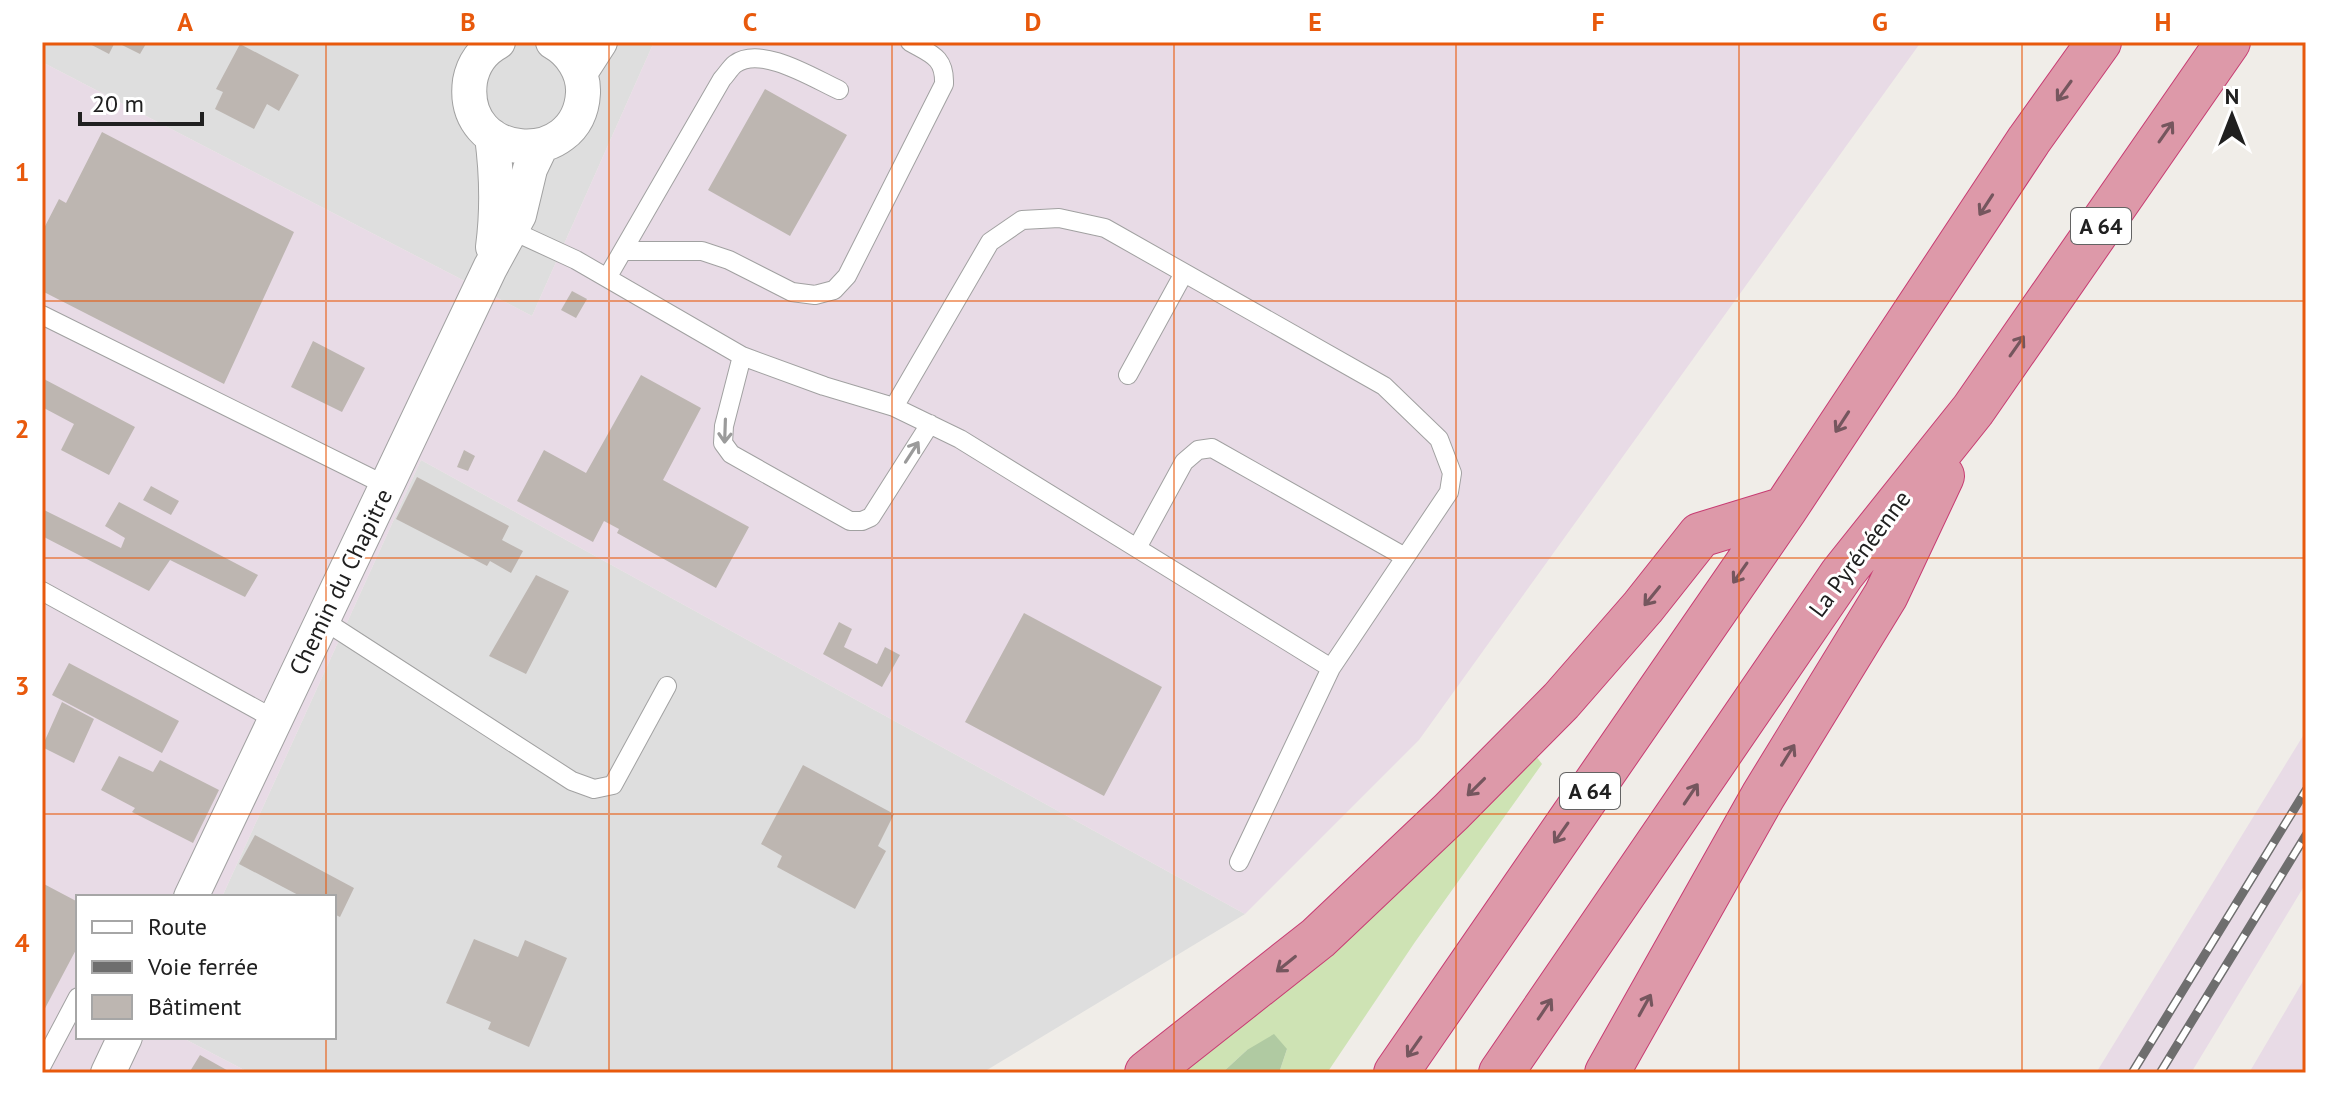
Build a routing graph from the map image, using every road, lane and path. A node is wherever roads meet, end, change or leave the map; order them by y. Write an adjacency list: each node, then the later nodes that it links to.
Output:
1 (455, 42): 9 (street)
2 (498, 42): 9 (street)
3 (553, 42): 8 (street)
4 (600, 42): 8 (street)
5 (910, 42): 14 (lane)
6 (2099, 42): 25 (highway, A 64, one-way to 25)
7 (2228, 42): 22 (highway, La Pyrénéenne / A 64, one-way to 7)
8 (580, 73): 12 (street)
9 (471, 74): 11 (street)
10 (839, 90): 14 (lane)
11 (492, 136): 12 (street); 15 (street, Chemin du Chapitre)
12 (541, 146): 13 (street, Chemin du Chapitre)
13 (511, 230): 15 (street, Chemin du Chapitre); 17 (lane)
14 (623, 251): 17 (lane)
15 (490, 268): 24 (street, Chemin du Chapitre)
16 (1184, 273): 20 (lane); 21 (lane); 27 (lane)
17 (607, 278): 19 (lane)
18 (42, 315): 24 (lane)
19 (742, 356): 21 (lane); 23 (lane, one-way to 23)
20 (1128, 375)
21 (894, 407): 23 (lane)
22 (1973, 410): 41 (highway, La Pyrénéenne / A 64, one-way to 22); 42 (highway, one-way to 22)
23 (930, 424): 26 (lane)
24 (387, 486): 29 (street, Chemin du Chapitre)
25 (1785, 509): 39 (highway, one-way to 39); 40 (highway, A 64, one-way to 40)
26 (1137, 548): 27 (lane); 30 (lane)
27 (1405, 557): 30 (lane)
28 (42, 591): 32 (lane)
29 (323, 620): 31 (lane); 32 (street, Chemin du Chapitre)
30 (1331, 668): 33 (lane)
31 (667, 686)
32 (276, 720): 34 (street, Chemin du Chapitre)
33 (1239, 862)
34 (192, 895)
35 (76, 1001): 37 (lane)
36 (124, 1039): 38 (street)
37 (42, 1065)
38 (108, 1073)
39 (1147, 1073)
40 (1396, 1073)
41 (1501, 1073)
42 (1607, 1073)

